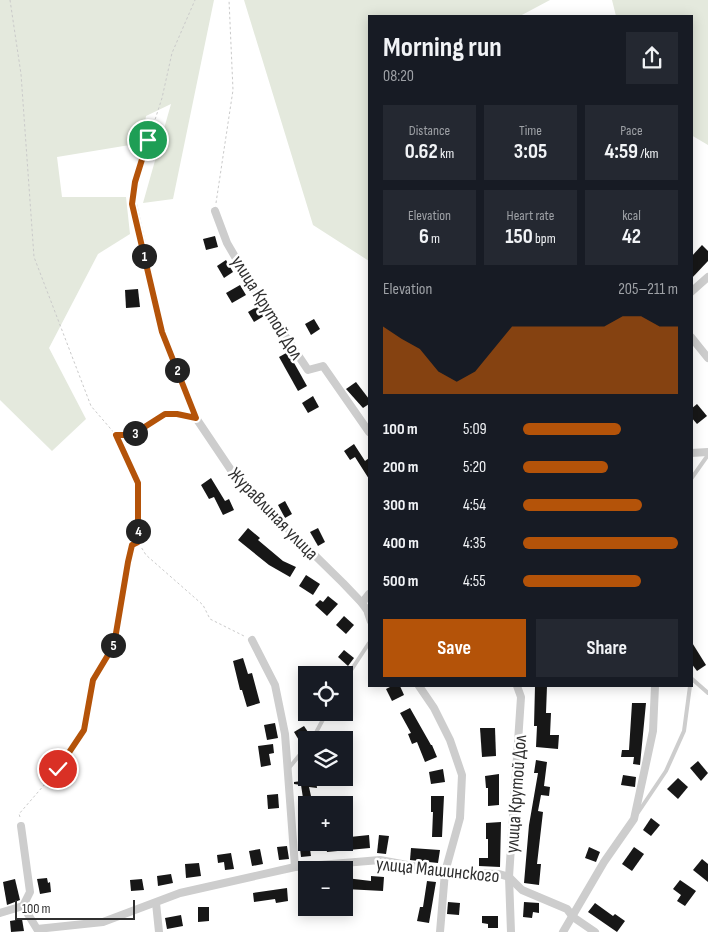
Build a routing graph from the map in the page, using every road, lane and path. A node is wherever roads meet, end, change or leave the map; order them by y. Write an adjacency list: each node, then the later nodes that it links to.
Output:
1 (10, 0): 12 (path)
2 (195, 0): 4 (path)
3 (229, 0): 5 (path)
4 (132, 204): 10 (street, Журавлиная улица)
5 (215, 211): 11 (street, улица Крутой Дол)
6 (708, 277): 7 (street)
7 (693, 290)
8 (693, 339): 9 (street)
9 (708, 358)
10 (196, 418): 12 (path); 18 (street, Журавлиная улица)
11 (368, 431)
12 (116, 435): 16 (path)
13 (693, 454): 14 (street)
14 (708, 454): 15 (lane)
15 (693, 476)
16 (138, 542): 21 (path); 33 (path)
17 (368, 595): 18 (street)
18 (362, 603): 19 (street, Журавлиная улица); 20 (lane)
19 (368, 612)
20 (368, 619)
21 (252, 640): 31 (street)
22 (368, 645): 23 (lane)
23 (353, 667)
24 (693, 680): 29 (lane)
25 (420, 687): 35 (street)
26 (517, 687): 36 (street, улица Крутой Дол)
27 (655, 687): 32 (street)
28 (690, 687): 32 (lane)
29 (708, 693)
30 (298, 757): 31 (lane)
31 (288, 769): 34 (street)
32 (634, 819): 40 (street)
33 (21, 826): 38 (street)
34 (295, 867): 35 (street, улица Машинского); 37 (street, улица Машинского)
35 (445, 872): 36 (street, улица Машинского); 43 (street)
36 (509, 877): 40 (street); 44 (street, улица Крутой Дол)
37 (156, 903): 41 (street, улица Машинского); 42 (street)
38 (23, 906): 39 (street); 41 (street, улица Машинского)
39 (0, 913)
40 (573, 917): 45 (street); 46 (street)
41 (37, 930)
42 (158, 932)
43 (440, 932)
44 (511, 932)
45 (564, 932)
46 (594, 932)

